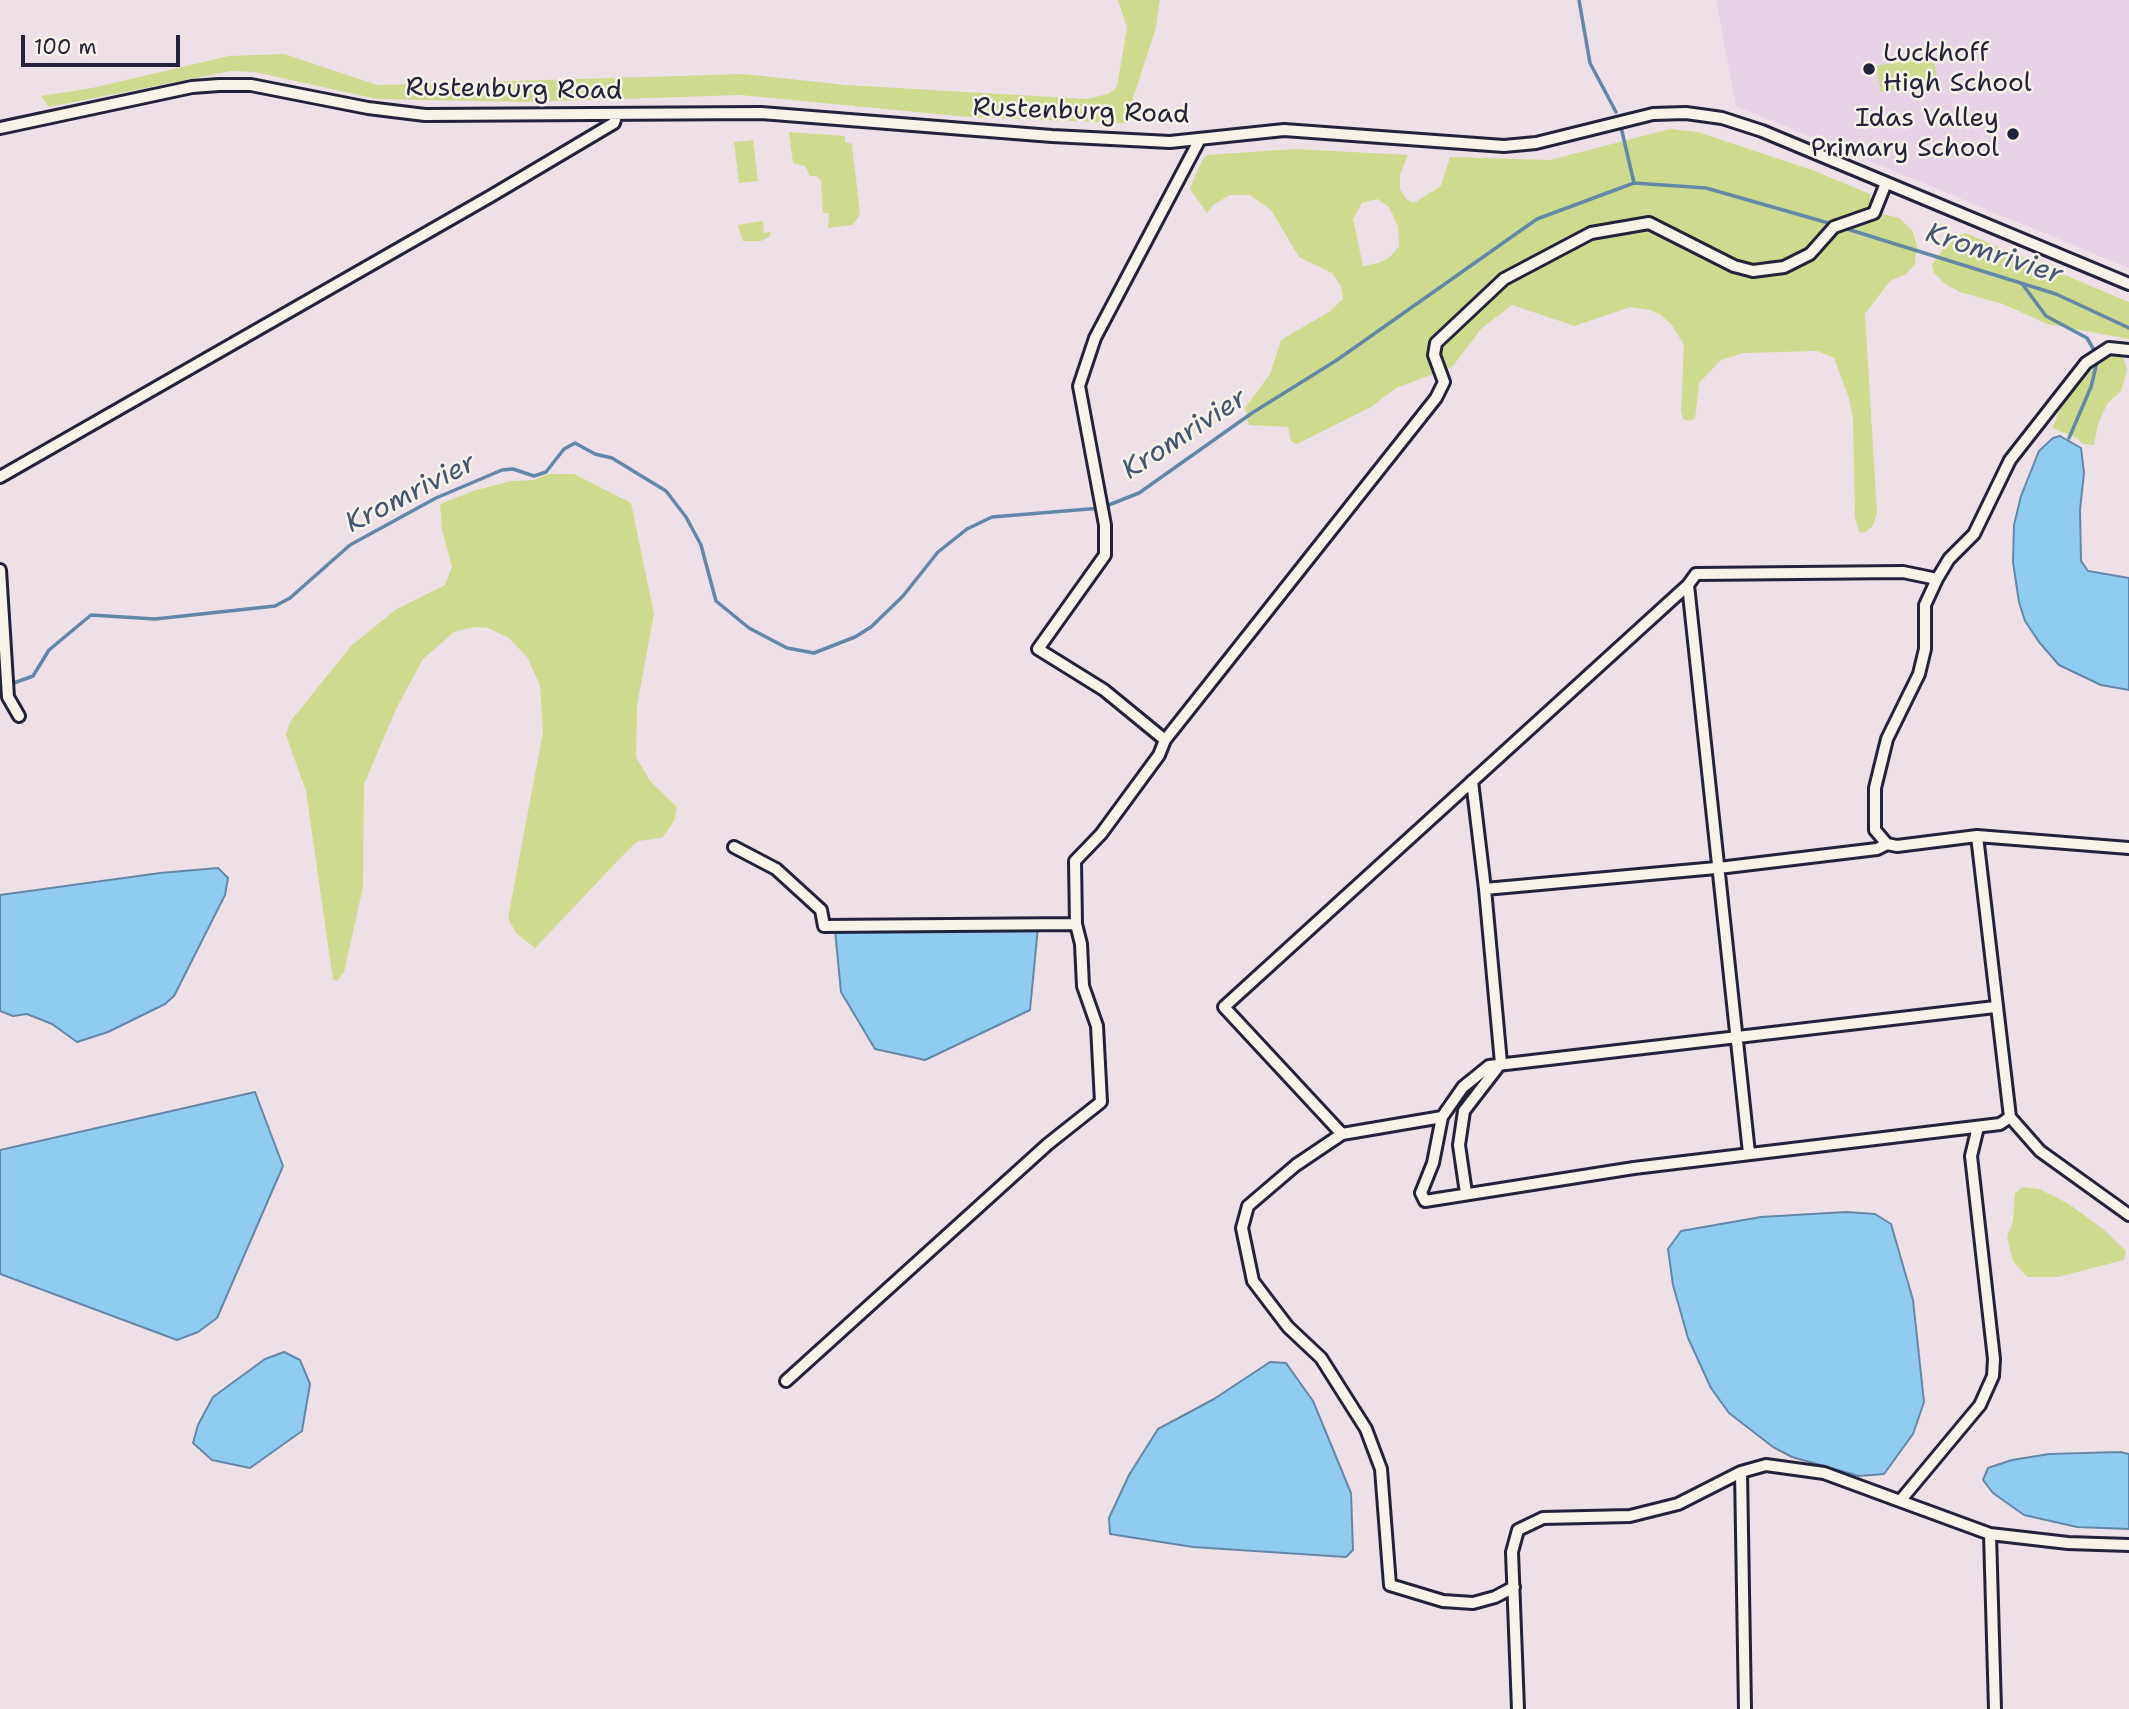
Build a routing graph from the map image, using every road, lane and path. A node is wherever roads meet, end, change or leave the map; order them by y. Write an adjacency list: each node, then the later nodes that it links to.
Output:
1 (616, 116): 2 (street, Rustenburg Road); 3 (street, Rustenburg Road); 7 (street)
2 (0, 128)
3 (1200, 139): 4 (street, Rustenburg Road); 12 (street)
4 (1886, 183): 5 (street, Rustenburg Road); 12 (street)
5 (2129, 285)
6 (2129, 350): 9 (street)
7 (0, 477)
8 (0, 570): 11 (street)
9 (1937, 579): 10 (street); 15 (street)
10 (1688, 585): 13 (street); 18 (street)
11 (19, 716)
12 (1164, 740): 20 (street)
13 (1472, 781): 19 (street); 27 (street)
14 (1977, 836): 15 (street); 17 (street); 21 (street)
15 (1887, 844): 18 (street)
16 (734, 847): 20 (street)
17 (2129, 848)
18 (1718, 867): 19 (street); 22 (street)
19 (1485, 889): 23 (street)
20 (1076, 924): 31 (street)
21 (1995, 1007): 22 (street); 25 (street)
22 (1735, 1035): 23 (street); 28 (street)
23 (1501, 1063): 24 (street); 29 (street)
24 (1442, 1117): 27 (street); 29 (street)
25 (2010, 1117): 26 (street); 30 (street)
26 (1978, 1127): 28 (street); 33 (street)
27 (1342, 1134): 36 (street)
28 (1749, 1153): 29 (street)
29 (1466, 1193)
30 (2129, 1214)
31 (786, 1381)
32 (1741, 1472): 33 (street); 36 (street); 38 (street)
33 (1900, 1502): 34 (street)
34 (1990, 1534): 35 (street); 39 (street)
35 (2129, 1545)
36 (1514, 1587): 37 (street)
37 (1518, 1709)
38 (1745, 1709)
39 (1996, 1709)

